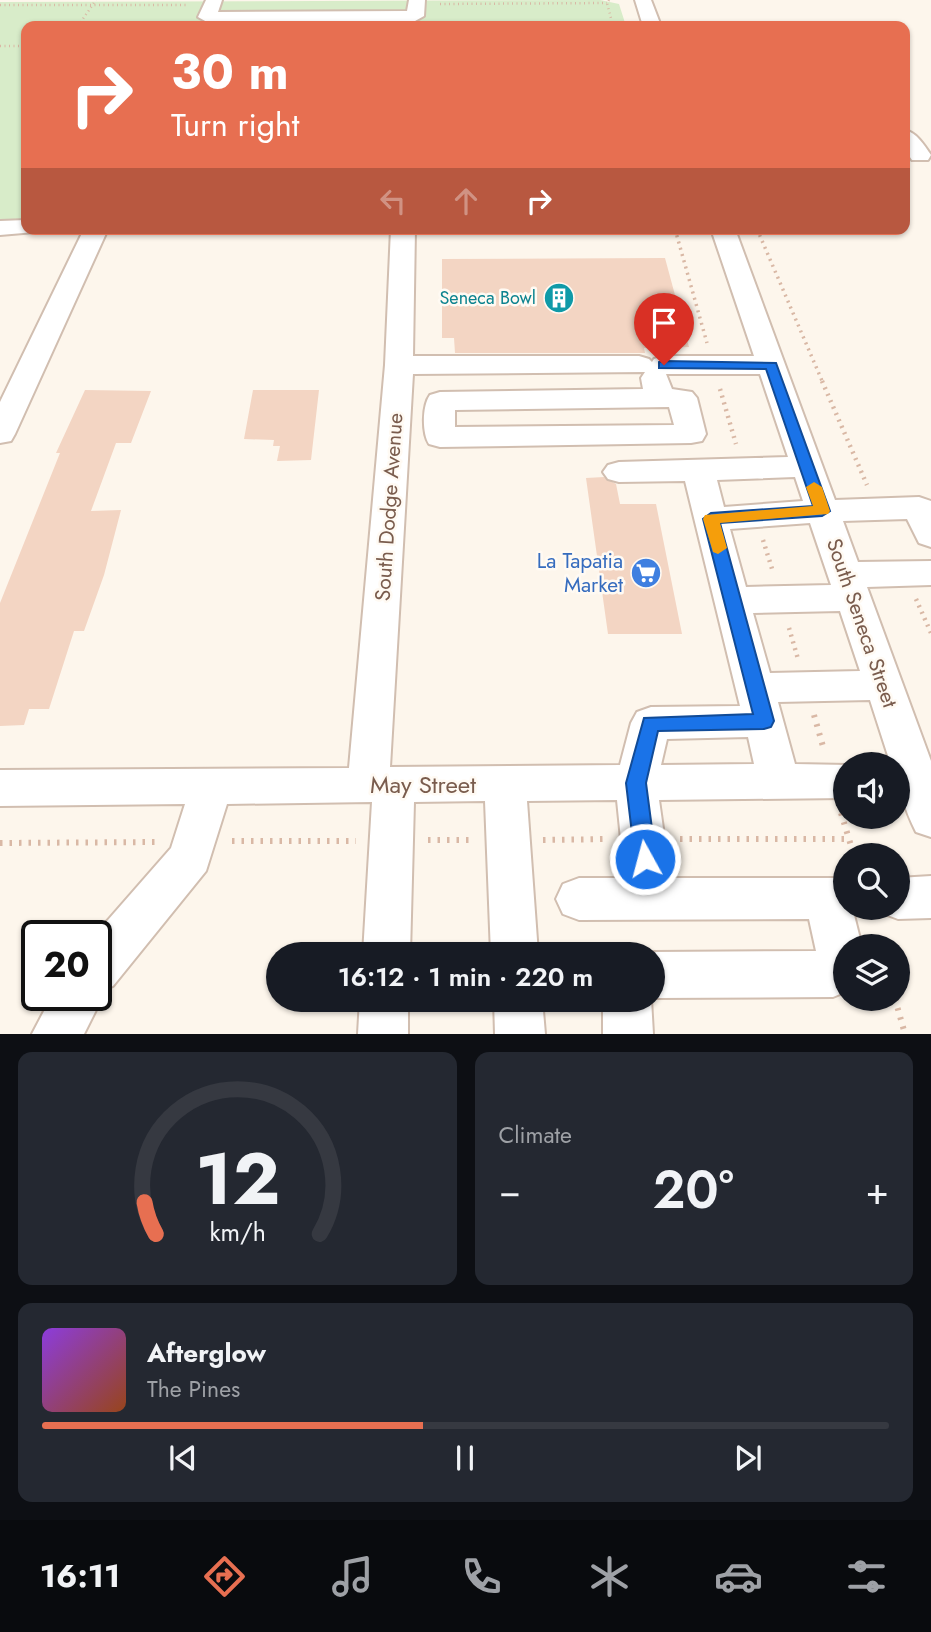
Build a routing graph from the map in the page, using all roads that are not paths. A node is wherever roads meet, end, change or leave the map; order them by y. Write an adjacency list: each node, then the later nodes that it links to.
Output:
1 (643, 0): 4 (street)
2 (213, 2): 3 (street)
3 (417, 2)
4 (650, 21)
5 (910, 142): 6 (street)
6 (910, 155)
7 (21, 227): 8 (street)
8 (0, 228)
9 (93, 235): 17 (street)
10 (403, 235): 12 (street, South Dodge Avenue)
11 (725, 235): 13 (street, South Seneca Street)
12 (399, 365): 14 (street); 16 (street, South Dodge Avenue)
13 (771, 365): 14 (street); 18 (street, South Seneca Street)
14 (654, 377): 15 (lane); 15 (lane)
15 (440, 401): 16 (street)
16 (397, 402): 35 (street, South Dodge Avenue)
17 (0, 434)
18 (807, 467): 19 (street); 21 (street, South Seneca Street)
19 (698, 470): 20 (street); 22 (street)
20 (619, 472)
21 (822, 511): 22 (street); 23 (street); 25 (street, South Seneca Street)
22 (711, 519): 26 (street)
23 (931, 535)
24 (918, 573): 25 (street)
25 (849, 587): 26 (street); 27 (street, South Seneca Street)
26 (731, 600): 28 (street)
27 (884, 685): 28 (street); 29 (street, South Seneca Street)
28 (760, 705): 30 (street); 32 (street)
29 (901, 752)
30 (779, 780): 31 (street, May Street); 32 (street, May Street)
31 (833, 781)
32 (636, 783): 33 (street, May Street); 40 (street)
33 (505, 784): 35 (street, May Street); 46 (street)
34 (910, 784): 38 (street, South Seneca Street)
35 (381, 785): 36 (street, May Street); 45 (street, South Dodge Avenue)
36 (211, 786): 37 (street, May Street); 47 (street)
37 (0, 788)
38 (931, 819)
39 (931, 897): 41 (street)
40 (650, 898): 42 (street); 43 (street)
41 (910, 898)
42 (579, 899)
43 (833, 899)
44 (838, 920): 48 (street)
45 (387, 942)
46 (514, 942)
47 (112, 950)
48 (665, 975)
49 (70, 1011): 53 (street)
50 (384, 1012): 54 (street)
51 (519, 1012): 55 (street)
52 (627, 1012): 56 (street)
53 (57, 1034)
54 (383, 1034)
55 (520, 1034)
56 (628, 1034)

